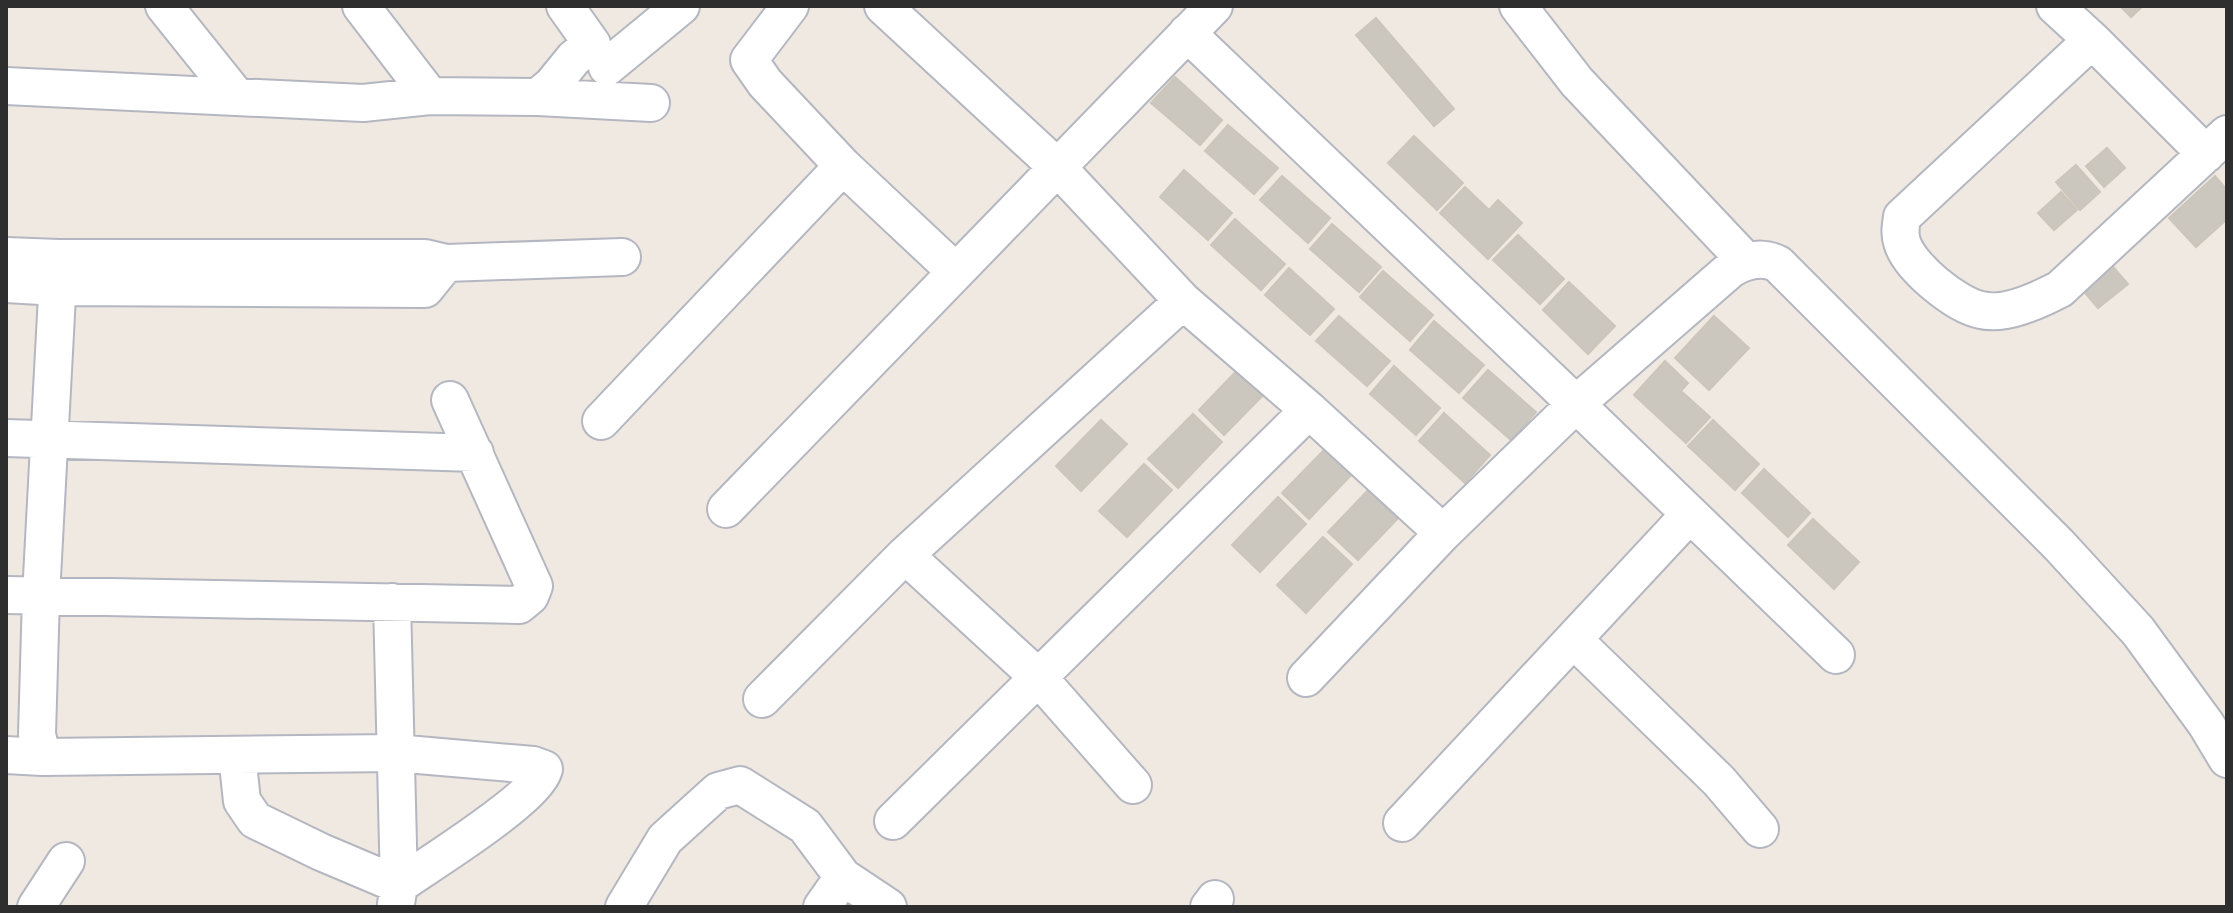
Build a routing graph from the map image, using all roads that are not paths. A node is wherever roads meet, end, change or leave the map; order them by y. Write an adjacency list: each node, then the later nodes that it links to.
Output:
1 (164, 6): 15 (street)
2 (361, 6): 14 (street)
3 (565, 6): 12 (street)
4 (681, 6): 12 (street)
5 (790, 6): 18 (street)
6 (883, 6): 19 (street)
7 (1214, 6): 10 (street)
8 (1518, 6): 22 (street)
9 (2055, 6): 11 (street)
10 (1187, 33): 19 (street); 28 (street)
11 (2092, 40): 17 (street); 17 (street)
12 (600, 56): 16 (street); 16 (street)
13 (6, 86): 15 (street)
14 (430, 96): 15 (street); 16 (street)
15 (237, 97)
16 (538, 97)
17 (2216, 144)
18 (843, 166): 23 (street); 30 (street)
19 (1057, 167): 23 (street); 26 (street)
20 (6, 256): 24 (street)
21 (622, 257): 24 (street)
22 (1745, 260): 28 (street); 49 (street)
23 (956, 272): 34 (street)
24 (58, 273): 25 (street); 32 (street)
25 (6, 284)
26 (1183, 301): 29 (street); 37 (street)
27 (450, 400): 33 (street)
28 (1576, 404): 35 (street); 36 (street)
29 (1309, 410): 36 (street); 42 (street)
30 (601, 421)
31 (6, 438): 32 (street)
32 (49, 439): 33 (street); 38 (street)
33 (475, 453): 39 (street)
34 (726, 509)
35 (1690, 514): 40 (street); 41 (street)
36 (1443, 533): 43 (street)
37 (905, 555): 42 (street); 44 (street)
38 (23, 595): 39 (street); 48 (street)
39 (392, 602): 45 (street)
40 (1574, 640): 52 (street); 53 (street)
41 (1836, 655)
42 (1038, 677): 50 (street); 51 (street)
43 (1306, 678)
44 (762, 699)
45 (395, 753): 47 (street); 56 (street); 56 (street)
46 (6, 755): 48 (street)
47 (237, 755): 48 (street); 56 (street)
48 (42, 757)
49 (2227, 759)
50 (1133, 785)
51 (893, 821)
52 (1402, 823)
53 (1760, 829)
54 (66, 861): 57 (street)
55 (843, 877): 58 (street); 59 (street); 60 (street)
56 (398, 896)
57 (36, 907)
58 (624, 907)
59 (822, 907)
60 (888, 907)

